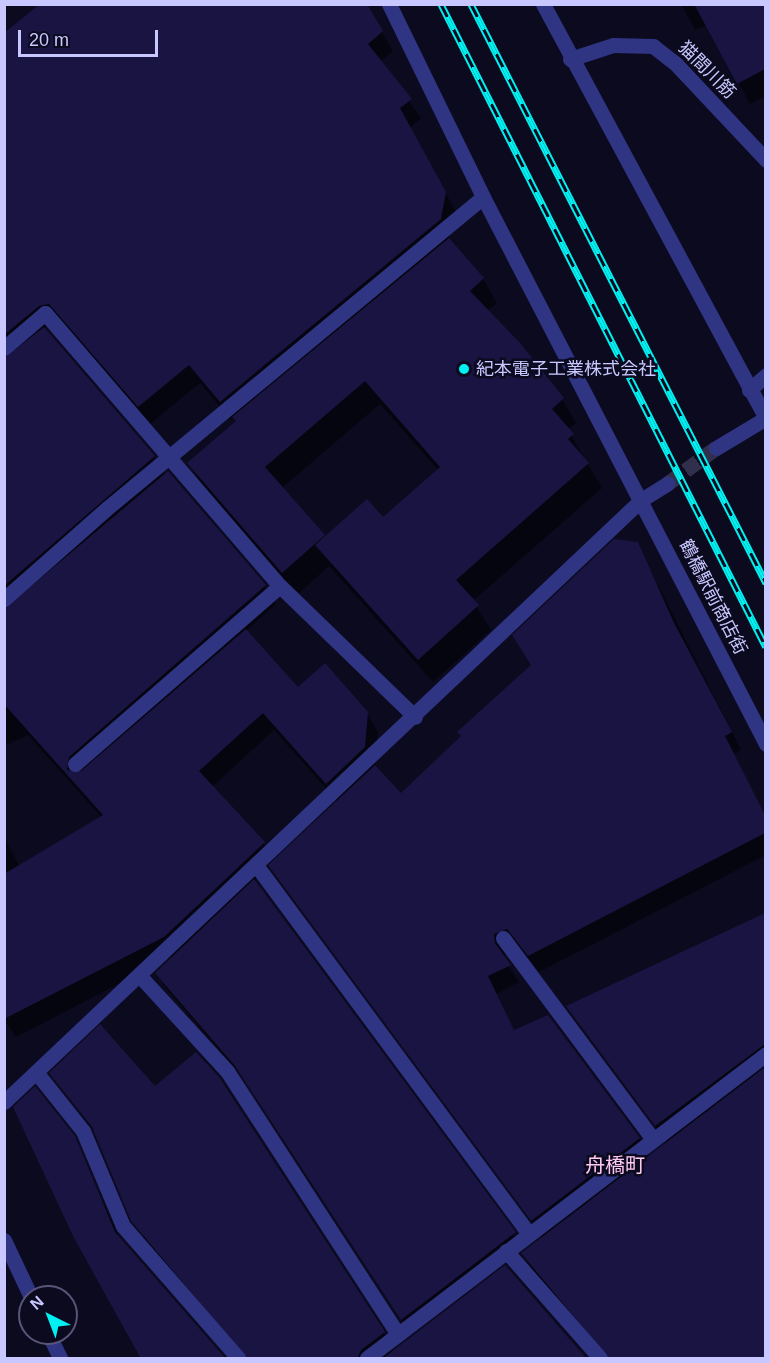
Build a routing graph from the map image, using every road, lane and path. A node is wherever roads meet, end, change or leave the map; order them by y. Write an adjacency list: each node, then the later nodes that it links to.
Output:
1 (389, 4): 5 (street, 鶴橋駅前商店街)
2 (543, 4): 3 (street)
3 (570, 59): 4 (street, 猫間川筋); 8 (street)
4 (765, 160)
5 (483, 197): 11 (street); 13 (street, 鶴橋駅前商店街)
6 (4, 348): 11 (street)
7 (765, 375): 8 (street)
8 (749, 390): 9 (street)
9 (765, 418): 10 (street)
10 (716, 448)
11 (169, 456): 14 (street); 15 (street)
12 (668, 484): 13 (street)
13 (641, 500): 16 (street); 17 (street, 鶴橋駅前商店街)
14 (280, 586): 16 (street); 18 (street)
15 (4, 599)
16 (415, 717): 19 (street)
17 (765, 744)
18 (75, 764)
19 (256, 865): 21 (street); 26 (street)
20 (503, 938): 25 (street)
21 (139, 975): 23 (street); 30 (street)
22 (765, 1054): 25 (street)
23 (36, 1072): 24 (street); 33 (street)
24 (4, 1102)
25 (653, 1139): 26 (street)
26 (529, 1234): 28 (street)
27 (4, 1240): 29 (street)
28 (506, 1251): 30 (street); 35 (street)
29 (26, 1285)
30 (398, 1334): 34 (street)
31 (54, 1345): 32 (street)
32 (60, 1359)
33 (238, 1359)
34 (367, 1359)
35 (600, 1359)

